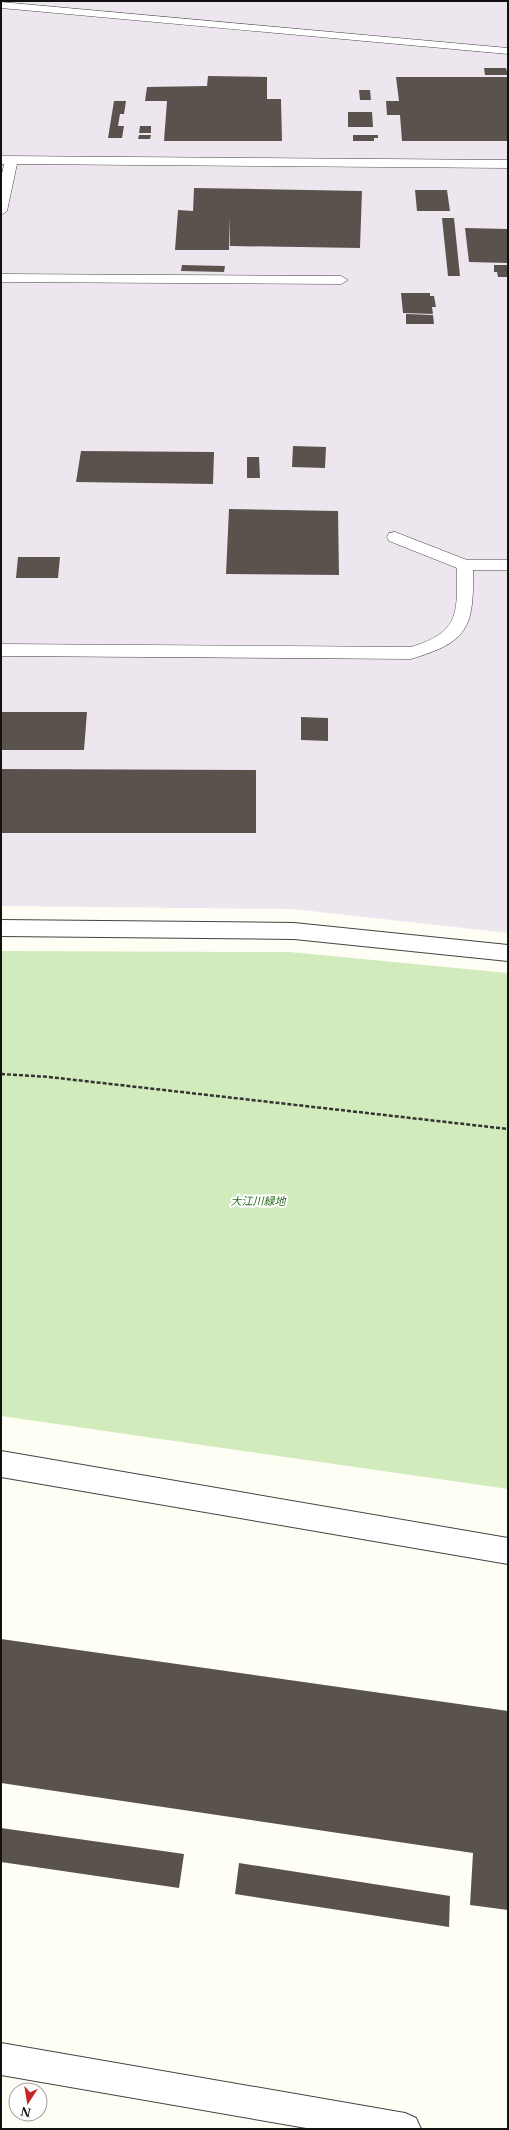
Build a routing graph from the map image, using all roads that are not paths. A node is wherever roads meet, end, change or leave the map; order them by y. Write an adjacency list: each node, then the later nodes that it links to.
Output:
1 (1, 5): 2 (lane)
2 (508, 51)
3 (6, 160): 4 (lane); 5 (lane)
4 (508, 164)
5 (1, 211)
6 (1, 278): 7 (lane)
7 (341, 280)
8 (395, 537): 9 (lane)
9 (465, 565): 10 (lane); 11 (lane)
10 (508, 565)
11 (1, 650)
12 (1, 928): 13 (street)
13 (508, 953)
14 (1, 1464): 15 (street)
15 (508, 1551)
16 (1, 2059): 17 (street)
17 (405, 2129)

